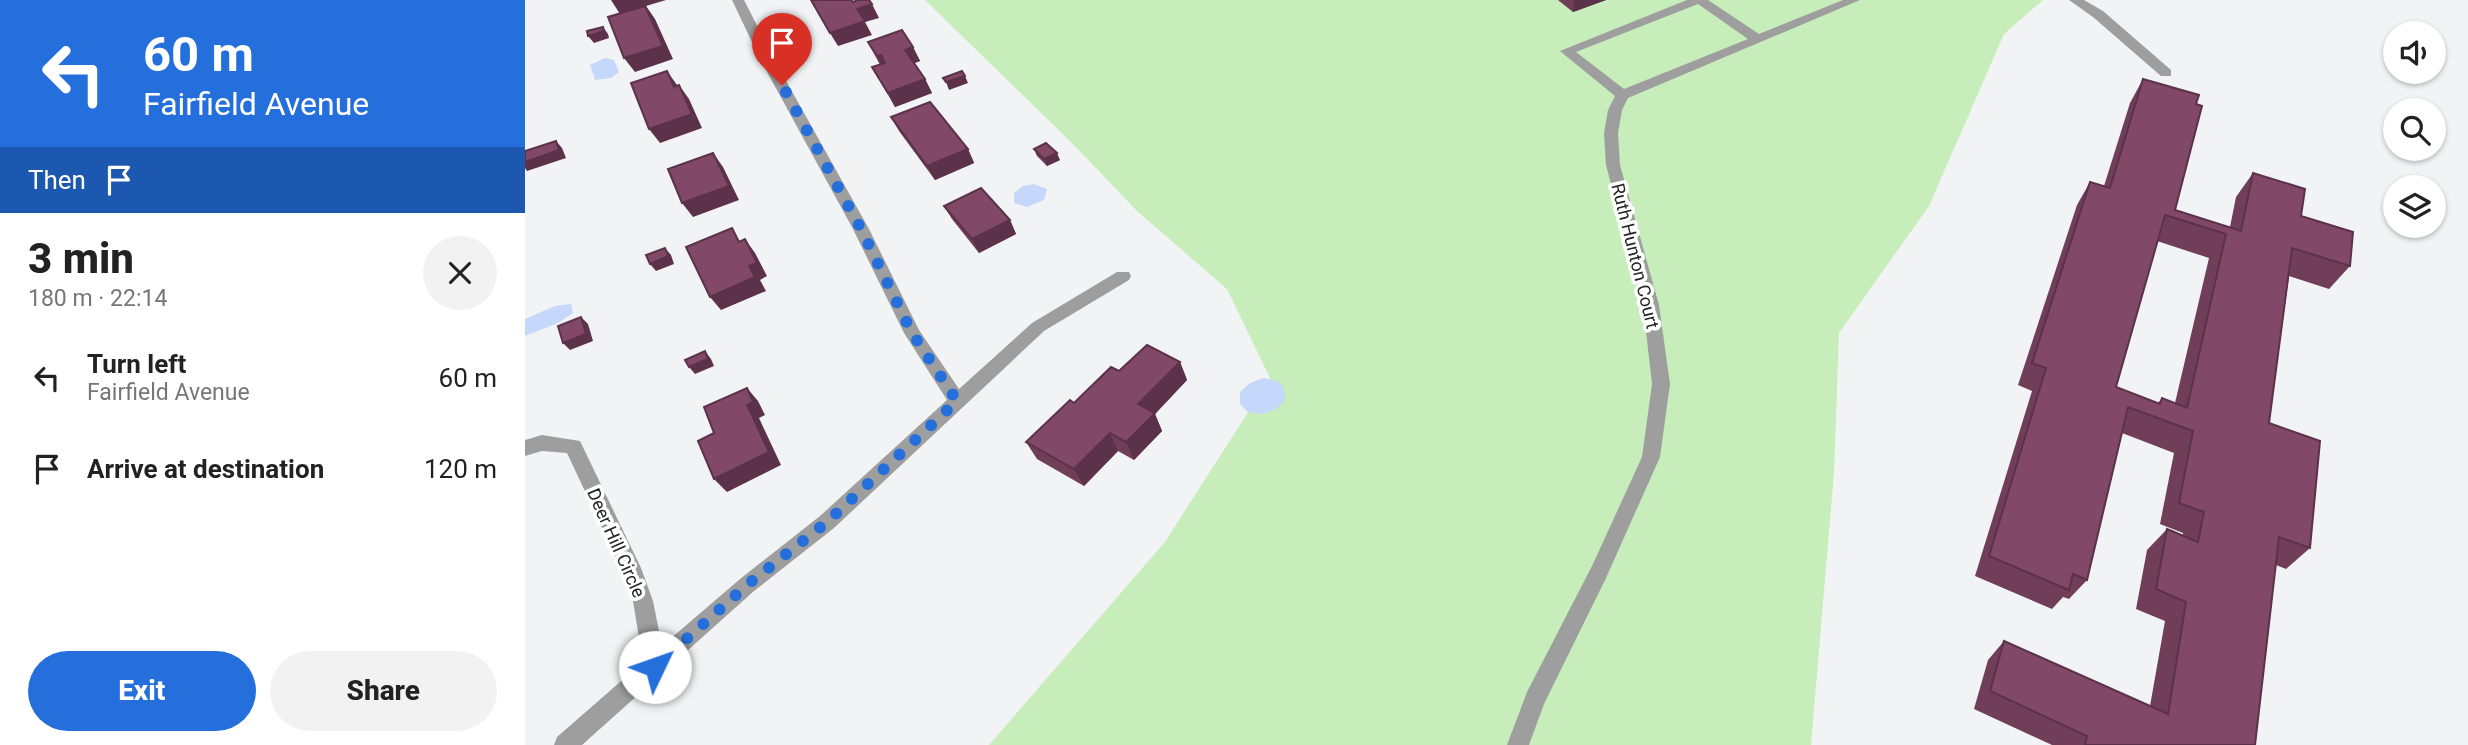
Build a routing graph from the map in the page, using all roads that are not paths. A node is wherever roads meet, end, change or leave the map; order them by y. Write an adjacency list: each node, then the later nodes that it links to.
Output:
1 (738, 0): 9 (street)
2 (1699, 0): 5 (street); 7 (street)
3 (1854, 0): 5 (street)
4 (2075, 0): 6 (street)
5 (1757, 39): 7 (street)
6 (2166, 73)
7 (1622, 95): 13 (street, Ruth Hunton Court)
8 (1123, 276): 9 (street)
9 (957, 401): 11 (street)
10 (525, 448): 11 (street, Deer Hill Circle)
11 (655, 667): 12 (street)
12 (565, 745)
13 (1518, 745)

